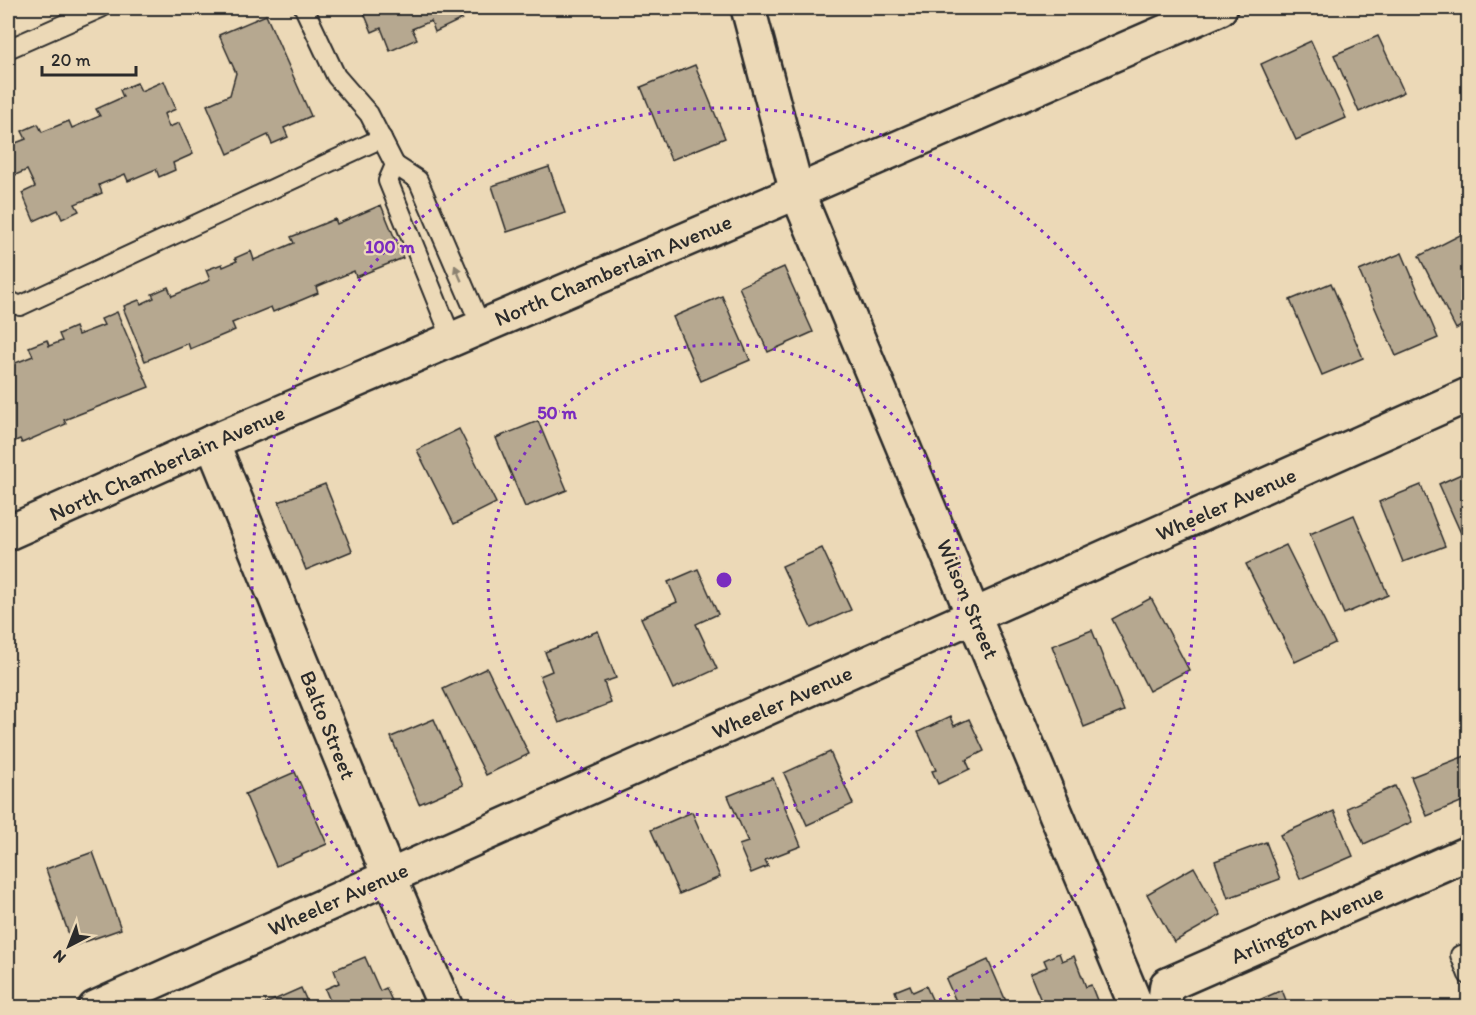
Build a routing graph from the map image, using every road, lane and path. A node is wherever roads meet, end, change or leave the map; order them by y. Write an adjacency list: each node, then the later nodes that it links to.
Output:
1 (101, 8): 5 (lane)
2 (304, 8): 6 (lane)
3 (748, 8): 8 (street, Wilson Street)
4 (1220, 8): 8 (street, North Chamberlain Avenue)
5 (8, 49)
6 (382, 138): 7 (lane); 9 (lane)
7 (395, 165): 10 (lane, one-way to 7); 10 (lane)
8 (797, 192): 10 (street, North Chamberlain Avenue); 14 (street, Wilson Street)
9 (8, 300)
10 (467, 333): 12 (street, North Chamberlain Avenue)
11 (1468, 395): 14 (street, Wheeler Avenue)
12 (212, 442): 13 (street, North Chamberlain Avenue); 16 (street, Balto Street)
13 (8, 533)
14 (975, 616): 16 (street, Wheeler Avenue); 21 (street, Wilson Street)
15 (1468, 853): 22 (street, Arlington Avenue)
16 (389, 876): 19 (street, Wheeler Avenue); 20 (street, Balto Street)
17 (1460, 956): 18 (lane)
18 (1468, 975)
19 (95, 1008)
20 (446, 1008)
21 (1137, 1008)
22 (1164, 1008)

